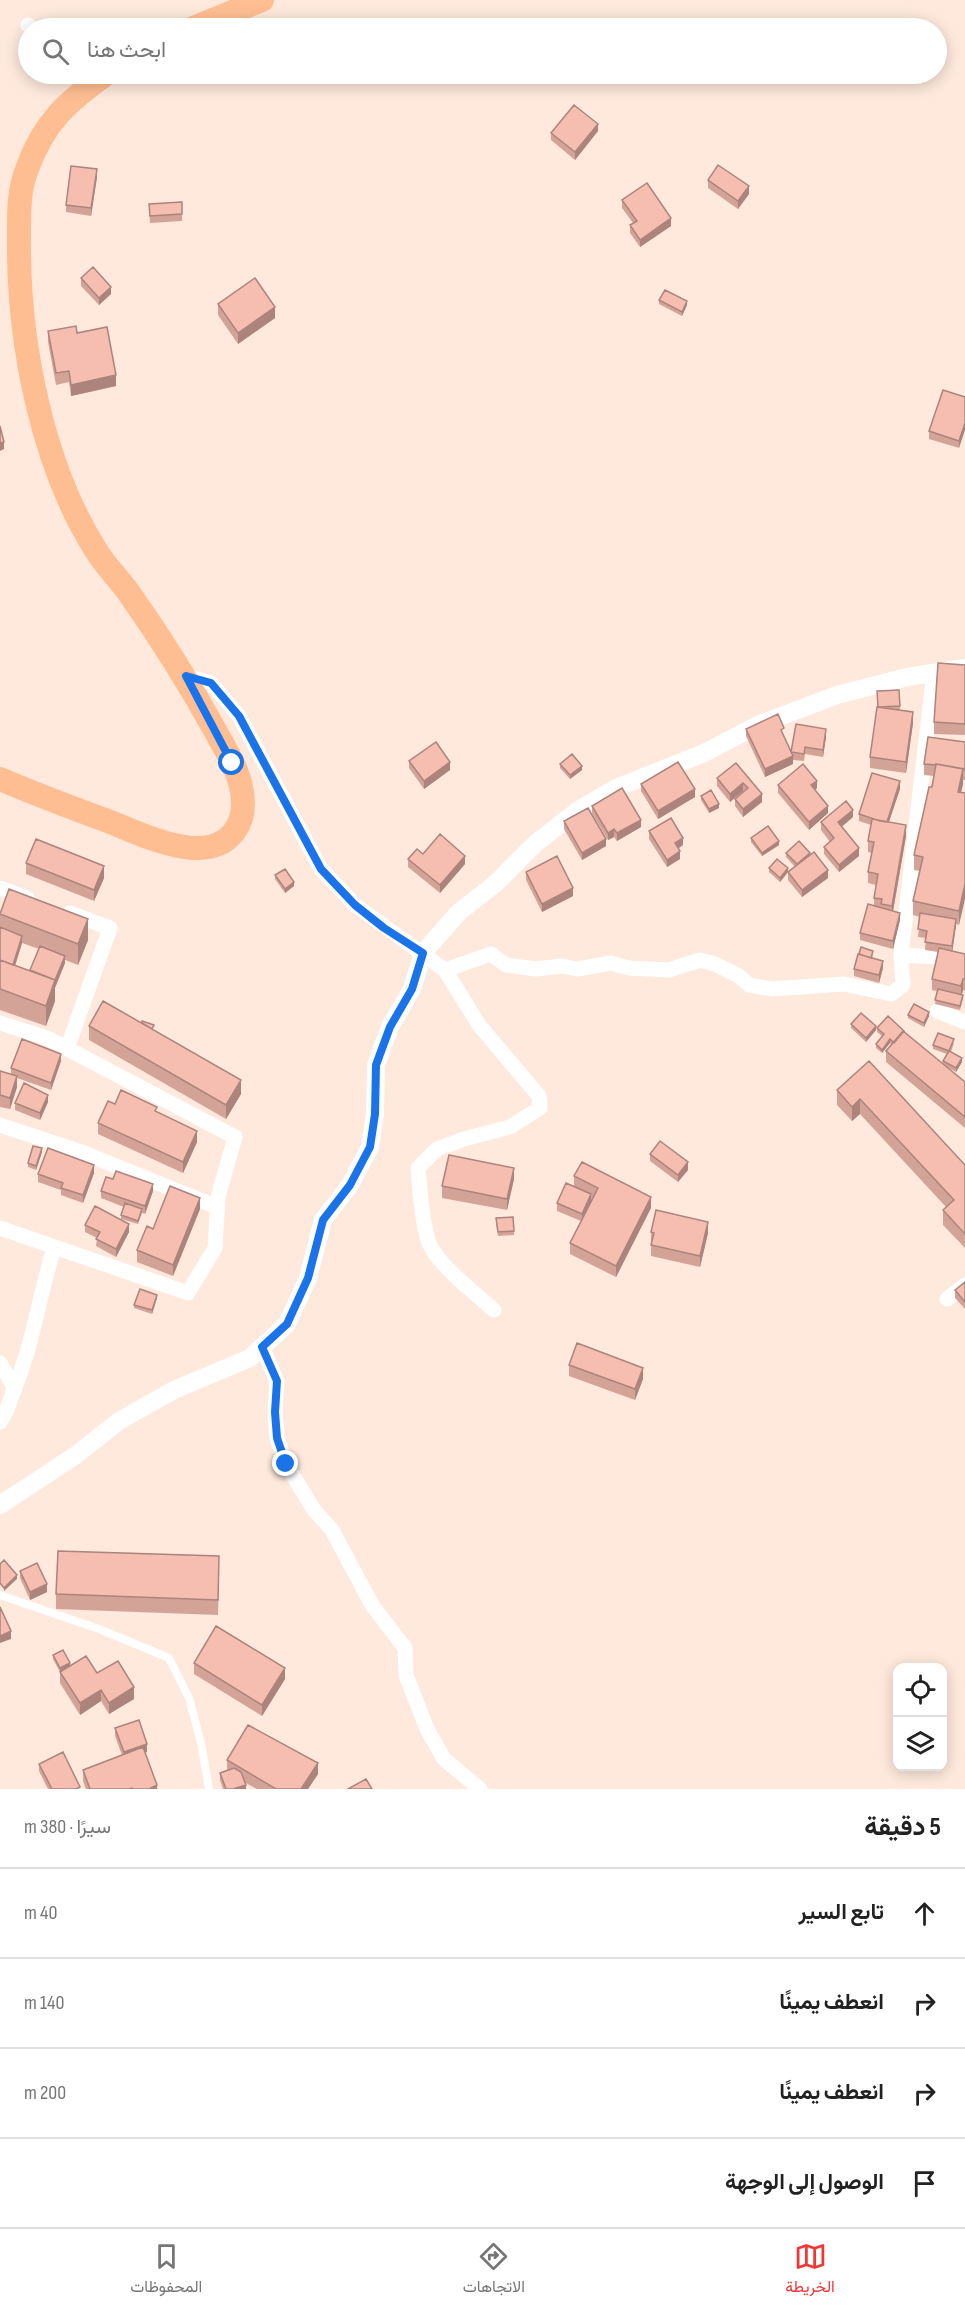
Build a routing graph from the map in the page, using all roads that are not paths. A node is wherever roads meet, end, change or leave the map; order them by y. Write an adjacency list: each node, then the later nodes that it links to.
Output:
1 (262, 0): 2 (main road)
2 (218, 18)
3 (92, 84): 6 (main road)
4 (965, 668): 5 (street)
5 (934, 672): 9 (street); 10 (street)
6 (186, 676): 7 (main road); 9 (street)
7 (0, 778)
8 (0, 889): 16 (street)
9 (423, 953): 12 (street); 24 (street)
10 (902, 955): 11 (street); 12 (street)
11 (965, 962)
12 (445, 970): 23 (street)
13 (937, 1011): 14 (street)
14 (965, 1022)
15 (0, 1023): 16 (street)
16 (67, 1049): 18 (street)
17 (0, 1125): 18 (street)
18 (218, 1207): 20 (street)
19 (0, 1228): 20 (street)
20 (54, 1248): 26 (street)
21 (965, 1286): 22 (street)
22 (947, 1299)
23 (494, 1310)
24 (262, 1347): 28 (street); 31 (street)
25 (0, 1363): 26 (street)
26 (15, 1389): 27 (street)
27 (0, 1422)
28 (0, 1505)
29 (0, 1595): 30 (lane)
30 (208, 1789)
31 (480, 1789)

